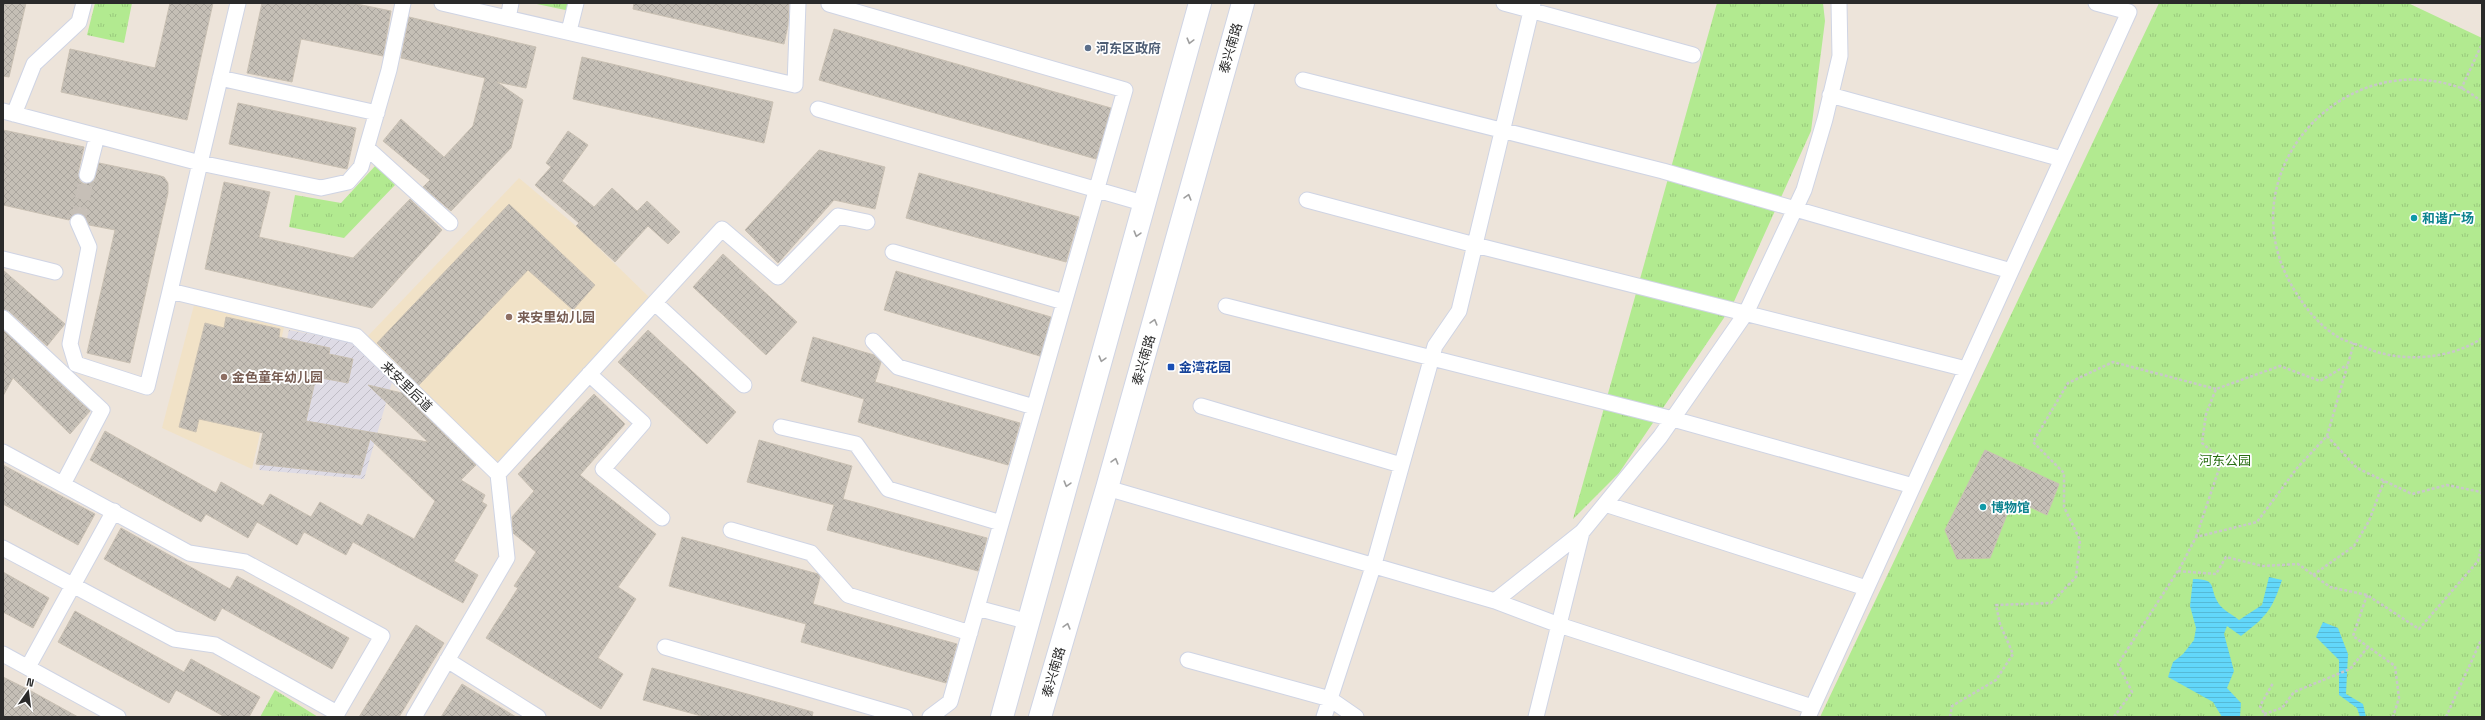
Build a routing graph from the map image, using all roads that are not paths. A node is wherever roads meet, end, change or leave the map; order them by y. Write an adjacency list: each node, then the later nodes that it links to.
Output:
1 (84, 3): 23 (street)
2 (238, 3): 19 (street)
3 (403, 3): 24 (street)
4 (442, 3): 16 (street)
5 (511, 3): 16 (street)
6 (576, 3): 17 (street)
7 (798, 3): 17 (street)
8 (1200, 3): 33 (main road, one-way to 33)
9 (1242, 3): 63 (main road, 泰兴南路, one-way to 9)
10 (1504, 3): 14 (street)
11 (1838, 3): 21 (street)
12 (2096, 3): 15 (street)
13 (829, 4): 31 (street)
14 (1532, 7): 18 (street); 25 (street)
15 (2131, 7): 28 (street)
16 (508, 18): 17 (street)
17 (569, 31)
18 (1693, 55)
19 (220, 78): 24 (street); 29 (street)
20 (1303, 80): 25 (street)
21 (1830, 95): 28 (street); 34 (street)
22 (818, 109): 31 (street)
23 (9, 113): 26 (street)
24 (377, 113): 27 (street)
25 (1502, 130): 34 (street); 38 (street)
26 (97, 136): 29 (street); 30 (street)
27 (366, 148): 29 (street); 37 (street)
28 (2062, 159): 42 (street)
29 (200, 163): 43 (street)
30 (87, 175)
31 (1096, 190): 33 (street); 44 (street)
32 (1307, 200): 38 (street)
33 (1146, 204): 76 (main road, one-way to 76)
34 (1794, 211): 42 (street); 47 (street)
35 (78, 222): 43 (street)
36 (867, 222): 45 (street)
37 (450, 223)
38 (1475, 245): 47 (street); 50 (street)
39 (893, 252): 44 (street)
40 (3, 259): 41 (street)
41 (55, 272)
42 (2011, 272): 51 (street)
43 (170, 291): 60 (street, 来安里后道)
44 (1064, 302): 55 (street)
45 (654, 303): 52 (street); 53 (street)
46 (1226, 306): 50 (street)
47 (1746, 313): 51 (street); 56 (street)
48 (3, 318): 61 (street)
49 (873, 341): 55 (street)
50 (1431, 359): 56 (street); 59 (street)
51 (1966, 369): 62 (street)
52 (589, 374): 60 (street); 66 (street)
53 (744, 386)
54 (1201, 406): 59 (street)
55 (1034, 407): 67 (street)
56 (1673, 419): 62 (street); 64 (street)
57 (781, 426): 67 (street)
58 (3, 452): 61 (street)
59 (1401, 465): 71 (street)
60 (498, 474): 81 (street)
61 (63, 484): 65 (street)
62 (1913, 486): 73 (street)
63 (1107, 488): 71 (street); 93 (main road, 泰兴南路, one-way to 63)
64 (1605, 504): 69 (street); 73 (street)
65 (114, 511): 72 (street); 86 (street)
66 (662, 518)
67 (1001, 523): 75 (street)
68 (731, 530): 78 (street)
69 (1582, 532): 74 (street); 77 (street)
70 (3, 548): 72 (street)
71 (1374, 564): 74 (street); 84 (street)
72 (73, 585): 83 (street); 86 (street)
73 (1866, 588): 85 (street)
74 (1495, 601): 77 (street)
75 (977, 608): 76 (street); 78 (street)
76 (1028, 622): 92 (main road)
77 (1559, 625): 85 (street); 96 (street)
78 (970, 633): 91 (street)
79 (666, 647): 90 (street)
80 (3, 654): 83 (street)
81 (447, 660): 88 (street); 89 (street)
82 (1188, 660): 84 (street)
83 (28, 668): 87 (street)
84 (1330, 699): 94 (street); 95 (street)
85 (1810, 712)
86 (336, 715)
87 (118, 717)
88 (414, 717)
89 (538, 717)
90 (905, 717)
91 (930, 717)
92 (1002, 717)
93 (1040, 717)
94 (1324, 717)
95 (1356, 717)
96 (1536, 717)

